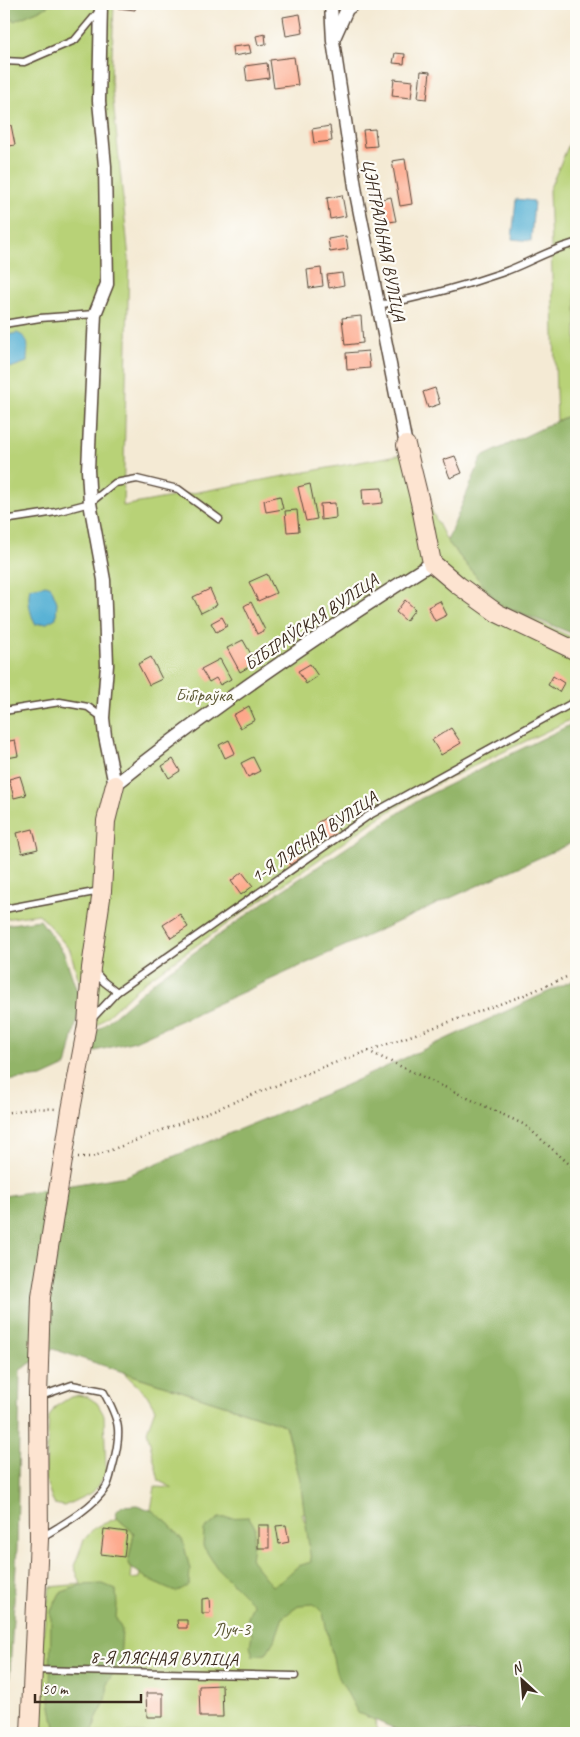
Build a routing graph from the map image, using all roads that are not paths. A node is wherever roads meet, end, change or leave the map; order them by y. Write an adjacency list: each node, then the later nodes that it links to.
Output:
1 (331, 4): 4 (street, ЦЭНТРАЛЬНАЯ ВУЛІЦА)
2 (354, 4): 4 (street)
3 (101, 6): 5 (lane); 8 (street)
4 (333, 41): 7 (street, ЦЭНТРАЛЬНАЯ ВУЛІЦА)
5 (4, 61)
6 (576, 243): 7 (lane)
7 (378, 305): 10 (street, ЦЭНТРАЛЬНАЯ ВУЛІЦА)
8 (95, 314): 9 (lane); 11 (street)
9 (4, 324)
10 (406, 445): 14 (street)
11 (90, 503): 12 (lane); 13 (lane); 18 (street)
12 (219, 519)
13 (4, 520)
14 (432, 563): 15 (street); 19 (street, БІБІРАЎСКАЯ ВУЛІЦА)
15 (576, 650)
16 (576, 701): 23 (lane, 1-Я ЛЯСНАЯ ВУЛІЦА)
17 (4, 711): 18 (lane)
18 (103, 718): 19 (street)
19 (115, 785): 20 (street)
20 (102, 891): 21 (lane); 22 (street)
21 (4, 909)
22 (91, 968): 23 (lane); 24 (street)
23 (117, 992): 24 (lane, 1-Я ЛЯСНАЯ ВУЛІЦА)
24 (87, 1025): 25 (street)
25 (38, 1398): 26 (street); 26 (lane)
26 (39, 1538): 27 (street)
27 (33, 1670): 28 (lane, 8-Я ЛЯСНАЯ ВУЛІЦА); 29 (street)
28 (295, 1676)
29 (30, 1733)

